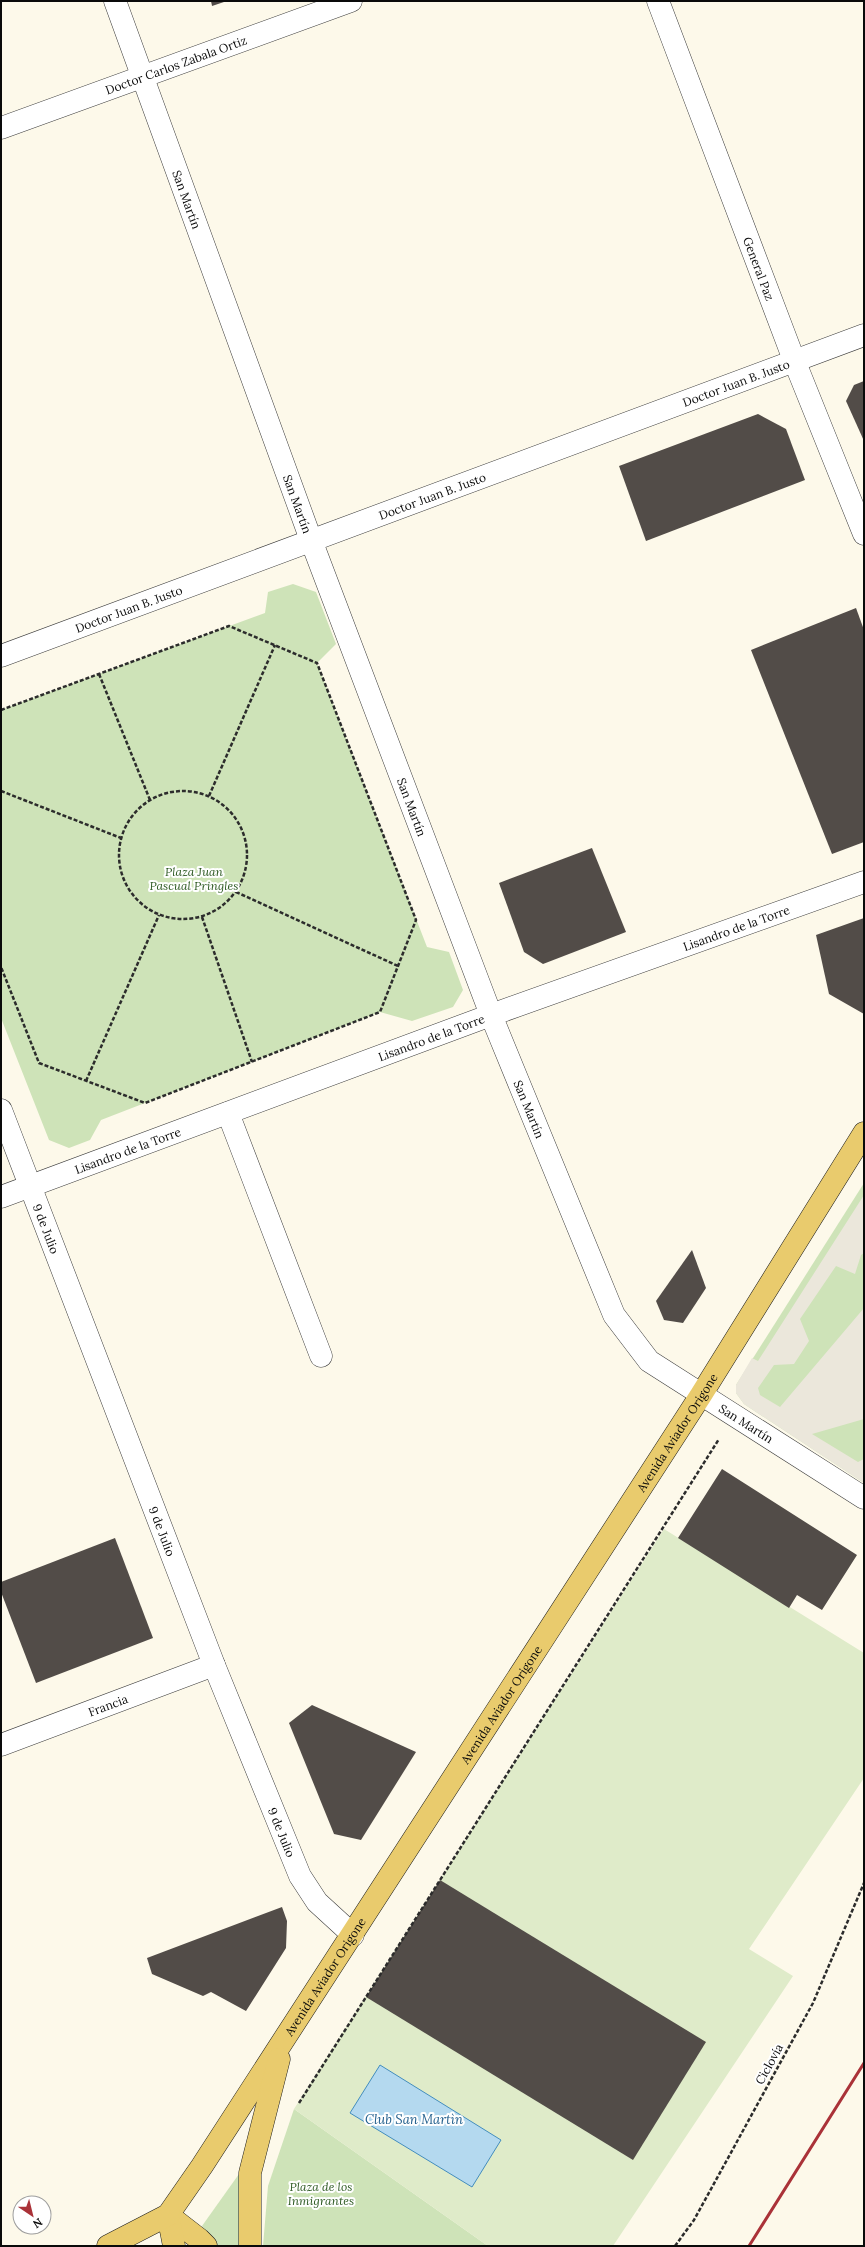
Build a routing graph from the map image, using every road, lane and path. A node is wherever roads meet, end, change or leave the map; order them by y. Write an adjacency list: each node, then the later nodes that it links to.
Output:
1 (115, 1): 4 (street, San Martín)
2 (351, 1): 4 (street, Doctor Carlos Zabala Ortiz)
3 (658, 1): 7 (street, General Paz)
4 (144, 77): 5 (street, Doctor Carlos Zabala Ortiz); 9 (street, San Martín)
5 (1, 128)
6 (864, 335): 7 (street, Doctor Juan B. Justo)
7 (794, 360): 8 (street, General Paz); 9 (street, Doctor Juan B. Justo)
8 (864, 534)
9 (311, 540): 11 (street, Doctor Juan B. Justo); 24 (street, San Martín)
10 (275, 645): 12 (path); 15 (path); 22 (path)
11 (1, 656)
12 (99, 674): 13 (path); 16 (path)
13 (1, 710)
14 (1, 791): 17 (path)
15 (208, 796): 16 (path); 19 (path)
16 (150, 800): 17 (path)
17 (121, 838): 20 (path)
18 (864, 882): 24 (street, Lisandro de la Torre)
19 (236, 892): 21 (path); 22 (path)
20 (159, 915): 21 (path); 26 (path)
21 (202, 917): 25 (path)
22 (398, 966): 25 (path)
23 (1, 967): 26 (path)
24 (491, 1015): 28 (street, Lisandro de la Torre); 33 (street, San Martín)
25 (252, 1062): 26 (path)
26 (86, 1081)
27 (1, 1110): 30 (street, 9 de Julio)
28 (228, 1113): 30 (street, Lisandro de la Torre); 32 (street)
29 (864, 1133): 33 (main road, Avenida Aviador Origone)
30 (30, 1186): 31 (street, Lisandro de la Torre); 36 (street, 9 de Julio)
31 (1, 1197)
32 (320, 1356)
33 (701, 1395): 35 (street, San Martín); 39 (main road, Avenida Aviador Origone)
34 (720, 1437): 41 (path)
35 (864, 1498)
36 (214, 1665): 37 (street, Francia); 39 (street, 9 de Julio)
37 (1, 1745)
38 (864, 1883): 47 (path, Ciclovía)
39 (353, 1935): 40 (main road, Avenida Aviador Origone)
40 (282, 2044): 42 (main road, Avenida Aviador Origone); 46 (main road)
41 (297, 2104)
42 (168, 2215): 43 (main road, Avenida Aviador Origone); 44 (main road); 45 (main road)
43 (108, 2246)
44 (174, 2246)
45 (206, 2246)
46 (250, 2246)
47 (675, 2246)

